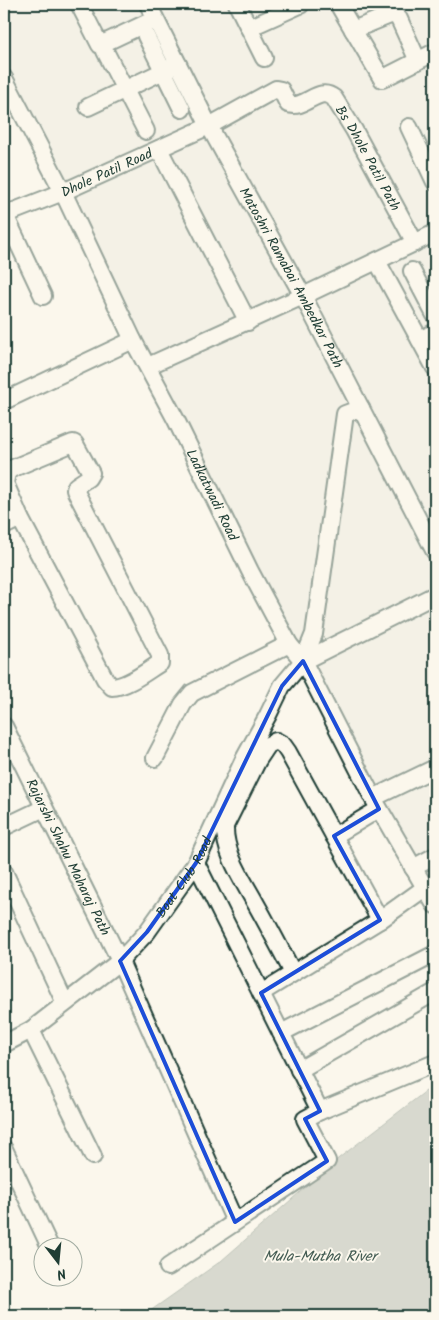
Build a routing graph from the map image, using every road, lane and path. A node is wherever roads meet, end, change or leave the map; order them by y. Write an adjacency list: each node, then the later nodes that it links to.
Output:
1 (79, 4): 6 (street)
2 (148, 4): 6 (street, Matoshri Ramabai Ambedkar Path)
3 (237, 4): 7 (street)
4 (300, 4): 7 (street)
5 (338, 4): 8 (street)
6 (155, 19): 14 (street, Matoshri Ramabai Ambedkar Path)
7 (249, 28): 12 (street)
8 (353, 30): 13 (street); 13 (street)
9 (146, 36): 14 (street)
10 (105, 51): 16 (street)
11 (435, 52): 13 (street)
12 (264, 58)
13 (418, 61)
14 (171, 68): 16 (street); 18 (street); 19 (street, Matoshri Ramabai Ambedkar Path)
15 (4, 78): 24 (street, Ladkatwadi Road)
16 (125, 90): 17 (street); 21 (street)
17 (88, 107)
18 (182, 109)
19 (209, 126): 22 (street, Dhole Patil Road); 27 (street, Bs Dhole Patil Path); 31 (street, Matoshri Ramabai Ambedkar Path)
20 (409, 127): 23 (street)
21 (146, 131)
22 (159, 149): 24 (street, Dhole Patil Road); 33 (street)
23 (435, 182)
24 (63, 192): 25 (street, Dhole Patil Road); 35 (street, Ladkatwadi Road)
25 (4, 215): 30 (street)
26 (434, 237): 27 (street)
27 (415, 243): 28 (street)
28 (377, 261): 31 (street); 36 (street)
29 (412, 272): 32 (street)
30 (43, 296)
31 (303, 296): 33 (street); 40 (street, Matoshri Ramabai Ambedkar Path)
32 (435, 315)
33 (248, 322): 37 (street)
34 (435, 332): 36 (street)
35 (133, 340): 37 (street, Ladkatwadi Road); 39 (street)
36 (420, 340): 38 (street)
37 (148, 366): 44 (street, Ladkatwadi Road)
38 (435, 368)
39 (4, 401)
40 (361, 408): 42 (street, Matoshri Ramabai Ambedkar Path); 45 (street)
41 (14, 521): 41 (street)
42 (435, 552)
43 (435, 595): 45 (street)
44 (289, 644): 45 (street, Ladkatwadi Road); 47 (street)
45 (303, 661): 49 (street, Ladkatwadi Road); 52 (street, Boat Club Road)
46 (4, 726): 50 (street, Rajarshi Shahu Maharaj Path)
47 (155, 758)
48 (435, 768): 49 (street)
49 (376, 803): 53 (street); 56 (street, Ladkatwadi Road)
50 (44, 808): 51 (street); 62 (street, Rajarshi Shahu Maharaj Path)
51 (4, 827)
52 (218, 834): 53 (street); 55 (street, Boat Club Road); 63 (street)
53 (334, 836): 60 (street)
54 (435, 856): 56 (street)
55 (196, 863): 62 (street, Boat Club Road); 65 (street)
56 (413, 868): 58 (street, Ladkatwadi Road)
57 (4, 872): 66 (street)
58 (430, 885): 59 (street, Ladkatwadi Road); 60 (street)
59 (435, 905)
60 (380, 920): 63 (street)
61 (435, 954): 68 (street)
62 (120, 961): 66 (street, Boat Club Road); 75 (street, Rajarshi Shahu Maharaj Path)
63 (293, 973): 65 (street)
64 (435, 992): 71 (street)
65 (261, 993): 68 (street)
66 (65, 1003): 67 (street, Boat Club Road)
67 (31, 1030): 69 (street, Boat Club Road); 74 (street)
68 (281, 1033): 71 (street)
69 (4, 1044)
70 (435, 1063): 72 (street)
71 (299, 1070): 72 (street)
72 (320, 1111): 75 (street)
73 (4, 1149): 76 (street)
74 (93, 1156)
75 (234, 1222): 77 (street)
76 (46, 1238)
77 (168, 1268)

